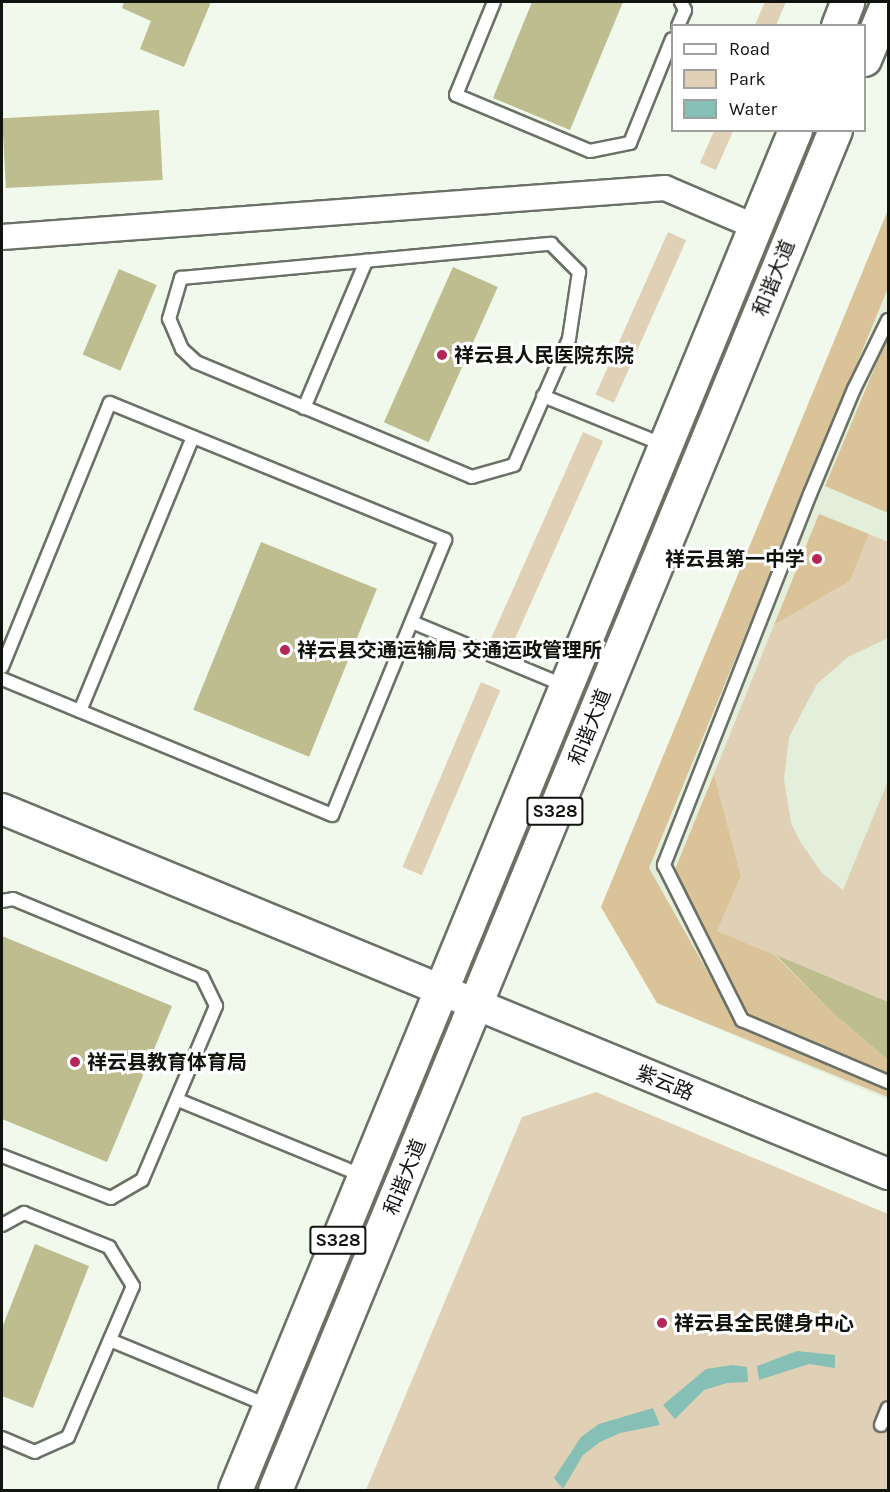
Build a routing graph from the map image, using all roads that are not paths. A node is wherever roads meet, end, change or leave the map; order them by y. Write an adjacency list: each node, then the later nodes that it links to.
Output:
1 (494, 2): 9 (lane)
2 (681, 2): 5 (lane)
3 (847, 2): 6 (main road)
4 (888, 2): 8 (main road)
5 (679, 24)
6 (839, 24)
7 (671, 45): 9 (lane)
8 (866, 54)
9 (667, 69)
10 (794, 132): 12 (main road, 和谐大道 / S328)
11 (834, 132): 28 (main road, 和谐大道 / S328)
12 (756, 227): 13 (street); 19 (main road, 和谐大道 / S328)
13 (2, 237)
14 (366, 261): 16 (lane); 17 (lane); 17 (lane)
15 (888, 320): 29 (lane)
16 (543, 396): 17 (lane); 19 (lane)
17 (304, 408)
18 (193, 437): 20 (lane); 21 (lane); 24 (lane)
19 (665, 446): 23 (main road, 和谐大道 / S328)
20 (412, 622): 23 (lane); 24 (lane)
21 (2, 667)
22 (2, 679): 24 (lane)
23 (567, 686): 27 (main road, 和谐大道 / S328)
24 (80, 711)
25 (2, 810): 27 (street, 紫云路)
26 (2, 901): 30 (lane)
27 (442, 991): 28 (street, 紫云路); 33 (main road, 和谐大道 / S328)
28 (475, 1004): 32 (street, 紫云路); 41 (main road, 和谐大道 / S328)
29 (888, 1082)
30 (178, 1100): 31 (lane); 33 (lane)
31 (2, 1156)
32 (888, 1174)
33 (364, 1177): 36 (main road, 和谐大道 / S328)
34 (2, 1225): 35 (lane)
35 (110, 1340): 36 (lane); 39 (lane)
36 (270, 1406): 40 (main road, 和谐大道 / S328)
37 (888, 1408): 38 (lane)
38 (881, 1425)
39 (2, 1438)
40 (235, 1491)
41 (275, 1491)

